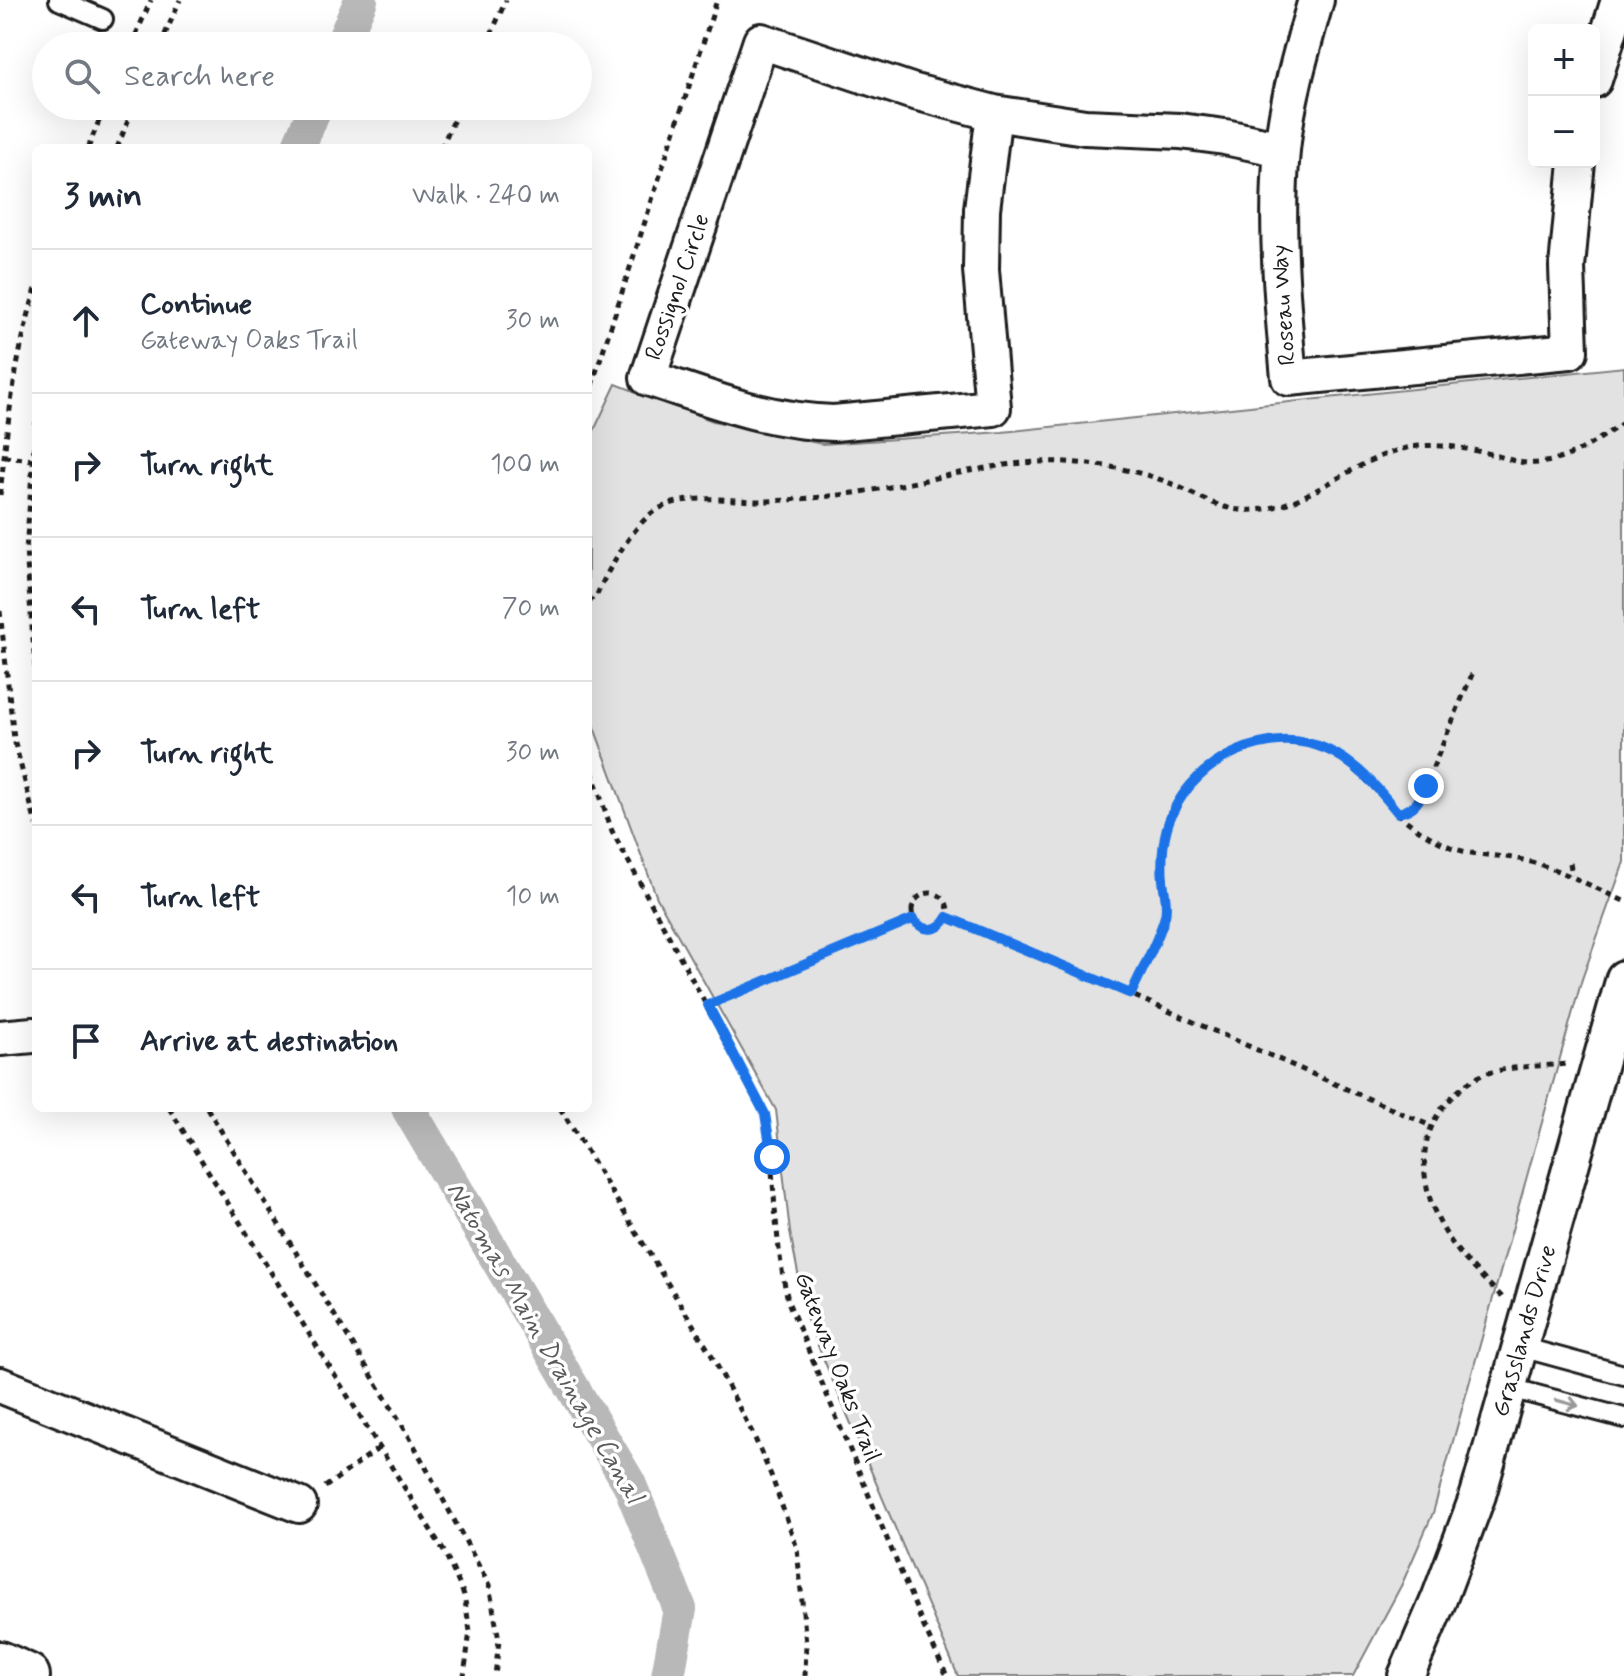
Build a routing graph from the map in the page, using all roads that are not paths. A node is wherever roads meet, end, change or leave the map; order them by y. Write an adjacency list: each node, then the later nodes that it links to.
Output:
1 (59, 0): 4 (lane)
2 (1316, 0): 7 (street, Roseau Way)
3 (1619, 0): 5 (street)
4 (103, 19)
5 (1600, 61)
6 (994, 113): 6 (street, Rossignol Circle); 7 (street, Rossignol Circle)
7 (1282, 149): 8 (street, Roseau Way)
8 (1576, 168)
9 (1624, 978): 10 (street, Grasslands Drive)
10 (1524, 1336): 11 (lane); 13 (street, Grasslands Drive)
11 (1624, 1375)
12 (0, 1385): 15 (street)
13 (1510, 1388): 14 (lane, one-way to 14); 18 (street, Grasslands Drive)
14 (1624, 1418)
15 (299, 1505)
16 (0, 1664): 17 (main road)
17 (27, 1676)
18 (1406, 1676)

